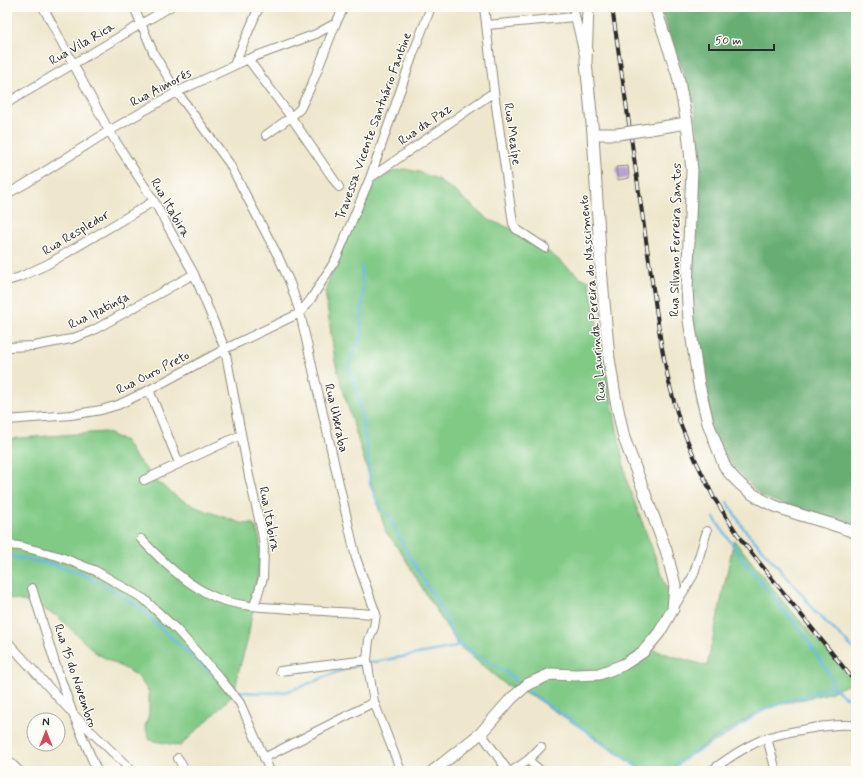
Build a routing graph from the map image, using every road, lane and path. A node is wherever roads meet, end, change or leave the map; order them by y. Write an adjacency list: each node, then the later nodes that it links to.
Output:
1 (43, 7): 17 (street, Rua Itabira)
2 (134, 7): 13 (street, Rua Uberaba)
3 (170, 7): 13 (street, Rua Vila Rica)
4 (259, 7): 18 (street)
5 (344, 7): 12 (street)
6 (431, 7): 27 (street, Travessa Vicente Santuário Fantine)
7 (484, 7): 14 (street, Rua Meaípe)
8 (573, 7): 11 (street)
9 (588, 7): 16 (street, Rua Laurinda Pereira do Nascimento)
10 (655, 7): 23 (street, Rua Silvano Ferreira Santos)
11 (574, 17): 14 (street); 16 (street)
12 (336, 23): 15 (street, Rua Aimorés); 22 (street)
13 (140, 24): 17 (street, Rua Vila Rica); 19 (street, Rua Uberaba)
14 (487, 25): 20 (street, Rua Meaípe)
15 (248, 59): 18 (street, Rua Aimorés); 22 (street)
16 (586, 62): 25 (street, Rua Laurinda Pereira do Nascimento)
17 (73, 64): 21 (street, Rua Vila Rica); 24 (street, Rua Itabira)
18 (234, 65): 19 (street, Rua Aimorés)
19 (177, 92): 24 (street, Rua Aimorés); 34 (street, Rua Uberaba)
20 (494, 92): 27 (street, Rua da Paz); 31 (street, Rua Meaípe)
21 (7, 103)
22 (292, 116): 26 (street); 28 (street)
23 (687, 123): 25 (street, bridge); 43 (street, Rua Silvano Ferreira Santos)
24 (109, 131): 29 (street, Rua Aimorés); 30 (street, Rua Itabira)
25 (593, 134): 48 (street, Rua Laurinda Pereira do Nascimento)
26 (266, 135)
27 (370, 178): 34 (street, Travessa Vicente Santuário Fantine)
28 (339, 187)
29 (7, 194)
30 (154, 201): 32 (street, Rua Itabira); 33 (street, Rua Respledor)
31 (545, 248)
32 (194, 274): 35 (street, Rua Ipatinga); 36 (street, Rua Itabira)
33 (7, 281)
34 (300, 314): 36 (street, Rua Ouro Preto); 49 (street, Rua Uberaba)
35 (7, 347)
36 (225, 349): 37 (street, Rua Ouro Preto); 39 (street, Rua Itabira)
37 (149, 390): 38 (street, Rua Ouro Preto); 40 (street)
38 (8, 418)
39 (241, 434): 40 (street); 47 (street, Rua Itabira)
40 (179, 463): 41 (street)
41 (144, 480)
42 (706, 531): 48 (street)
43 (856, 533)
44 (141, 539): 47 (street)
45 (7, 545): 60 (street)
46 (32, 588): 54 (street, Rua 15 do Novembro)
47 (254, 606): 49 (street)
48 (673, 609): 56 (street, Rua Laurinda Pereira do Nascimento)
49 (376, 614): 51 (street)
50 (7, 641): 54 (street)
51 (367, 660): 52 (street); 53 (street)
52 (280, 671)
53 (374, 702): 60 (street); 66 (street)
54 (73, 714): 62 (street, Rua 15 do Novembro); 63 (street)
55 (856, 726): 57 (street)
56 (480, 733): 67 (street, Rua Laurinda Pereira do Nascimento); 68 (street)
57 (767, 738): 71 (street); 72 (street)
58 (541, 746): 61 (street)
59 (178, 758): 64 (street)
60 (264, 758): 65 (street)
61 (528, 760): 69 (street); 70 (street)
62 (97, 771)
63 (132, 771)
64 (185, 771)
65 (270, 771)
66 (401, 771)
67 (433, 771)
68 (508, 771)
69 (512, 771)
70 (541, 771)
71 (711, 771)
72 (776, 771)

